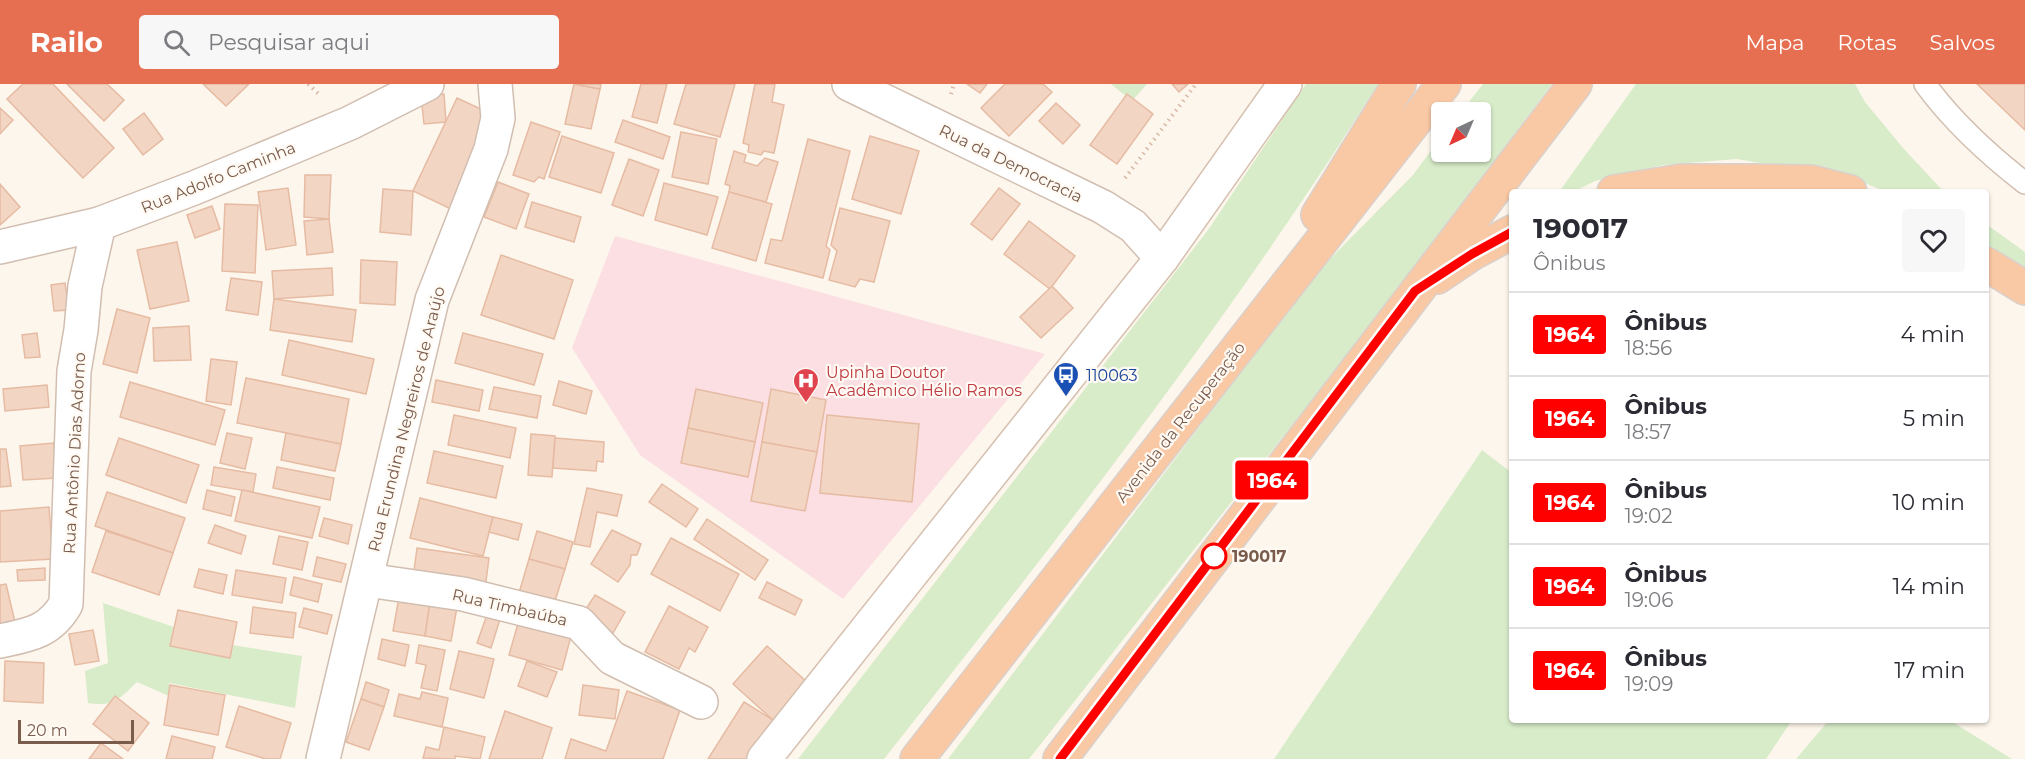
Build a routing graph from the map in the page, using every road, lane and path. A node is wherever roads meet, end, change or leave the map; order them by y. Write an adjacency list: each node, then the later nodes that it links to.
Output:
1 (427, 84): 14 (street, Rua Adolfo Caminha)
2 (495, 84): 22 (street, Rua Erundina Negreiros de Araújo)
3 (849, 84): 13 (street, Rua da Democracia)
4 (1196, 84): 13 (path)
5 (1285, 84): 17 (street)
6 (1399, 84): 21 (highway)
7 (1444, 84): 21 (highway, Avenida da Recuperação)
8 (1575, 84): 20 (highway)
9 (1925, 84): 10 (lane)
10 (2025, 183)
11 (1633, 189): 12 (highway)
12 (1838, 189)
13 (1103, 207): 17 (street, Rua da Democracia)
14 (99, 224): 16 (street, Rua Adolfo Caminha); 23 (street, Rua Antônio Dias Adorno)
15 (1509, 234): 20 (highway)
16 (0, 247)
17 (1162, 258): 26 (street)
18 (1989, 266): 19 (highway)
19 (2025, 288)
20 (1415, 291): 28 (highway)
21 (1236, 350): 27 (highway, Avenida da Recuperação)
22 (367, 580): 24 (street, Rua Timbaúba); 25 (street, Rua Erundina Negreiros de Araújo)
23 (0, 641)
24 (701, 702)
25 (323, 759)
26 (764, 759)
27 (917, 759)
28 (1060, 759)

